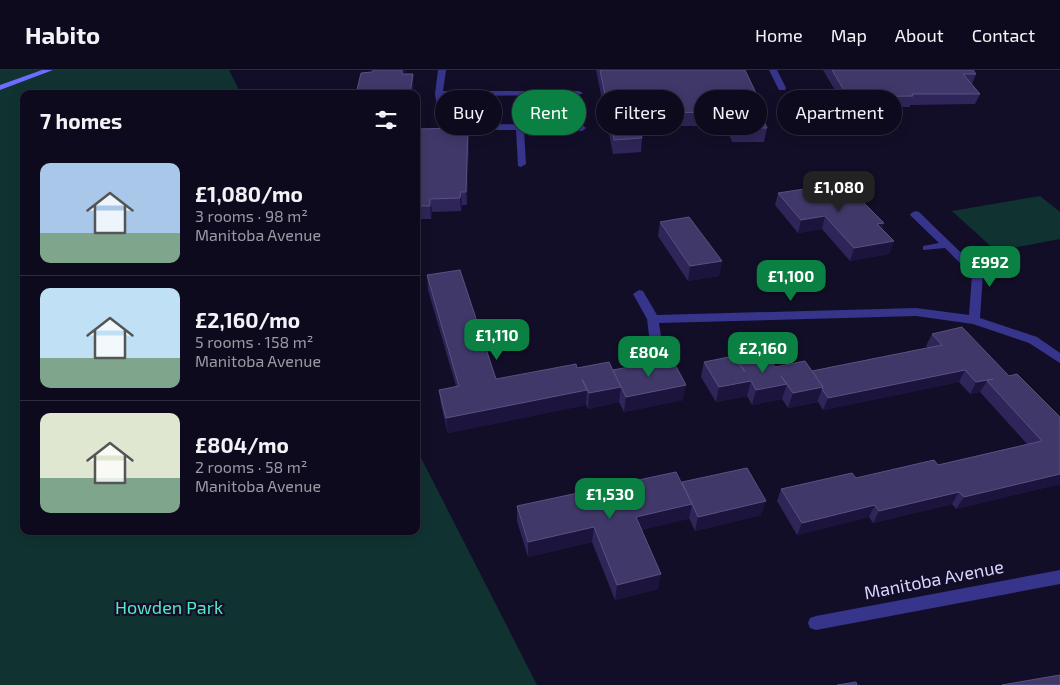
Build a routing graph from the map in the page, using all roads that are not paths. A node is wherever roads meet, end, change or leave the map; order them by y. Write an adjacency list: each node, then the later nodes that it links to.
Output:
1 (49, 70): 4 (street)
2 (442, 70): 6 (street)
3 (773, 70): 5 (street)
4 (0, 88)
5 (782, 88)
6 (440, 90)
7 (520, 135): 8 (street)
8 (521, 164)
9 (915, 214): 10 (street)
10 (948, 244): 11 (street); 14 (street)
11 (927, 248)
12 (639, 294): 13 (street)
13 (653, 319): 14 (street); 15 (street)
14 (974, 320): 16 (street)
15 (656, 343)
16 (1060, 359)
17 (1060, 577): 18 (street, Manitoba Avenue)
18 (816, 623)

